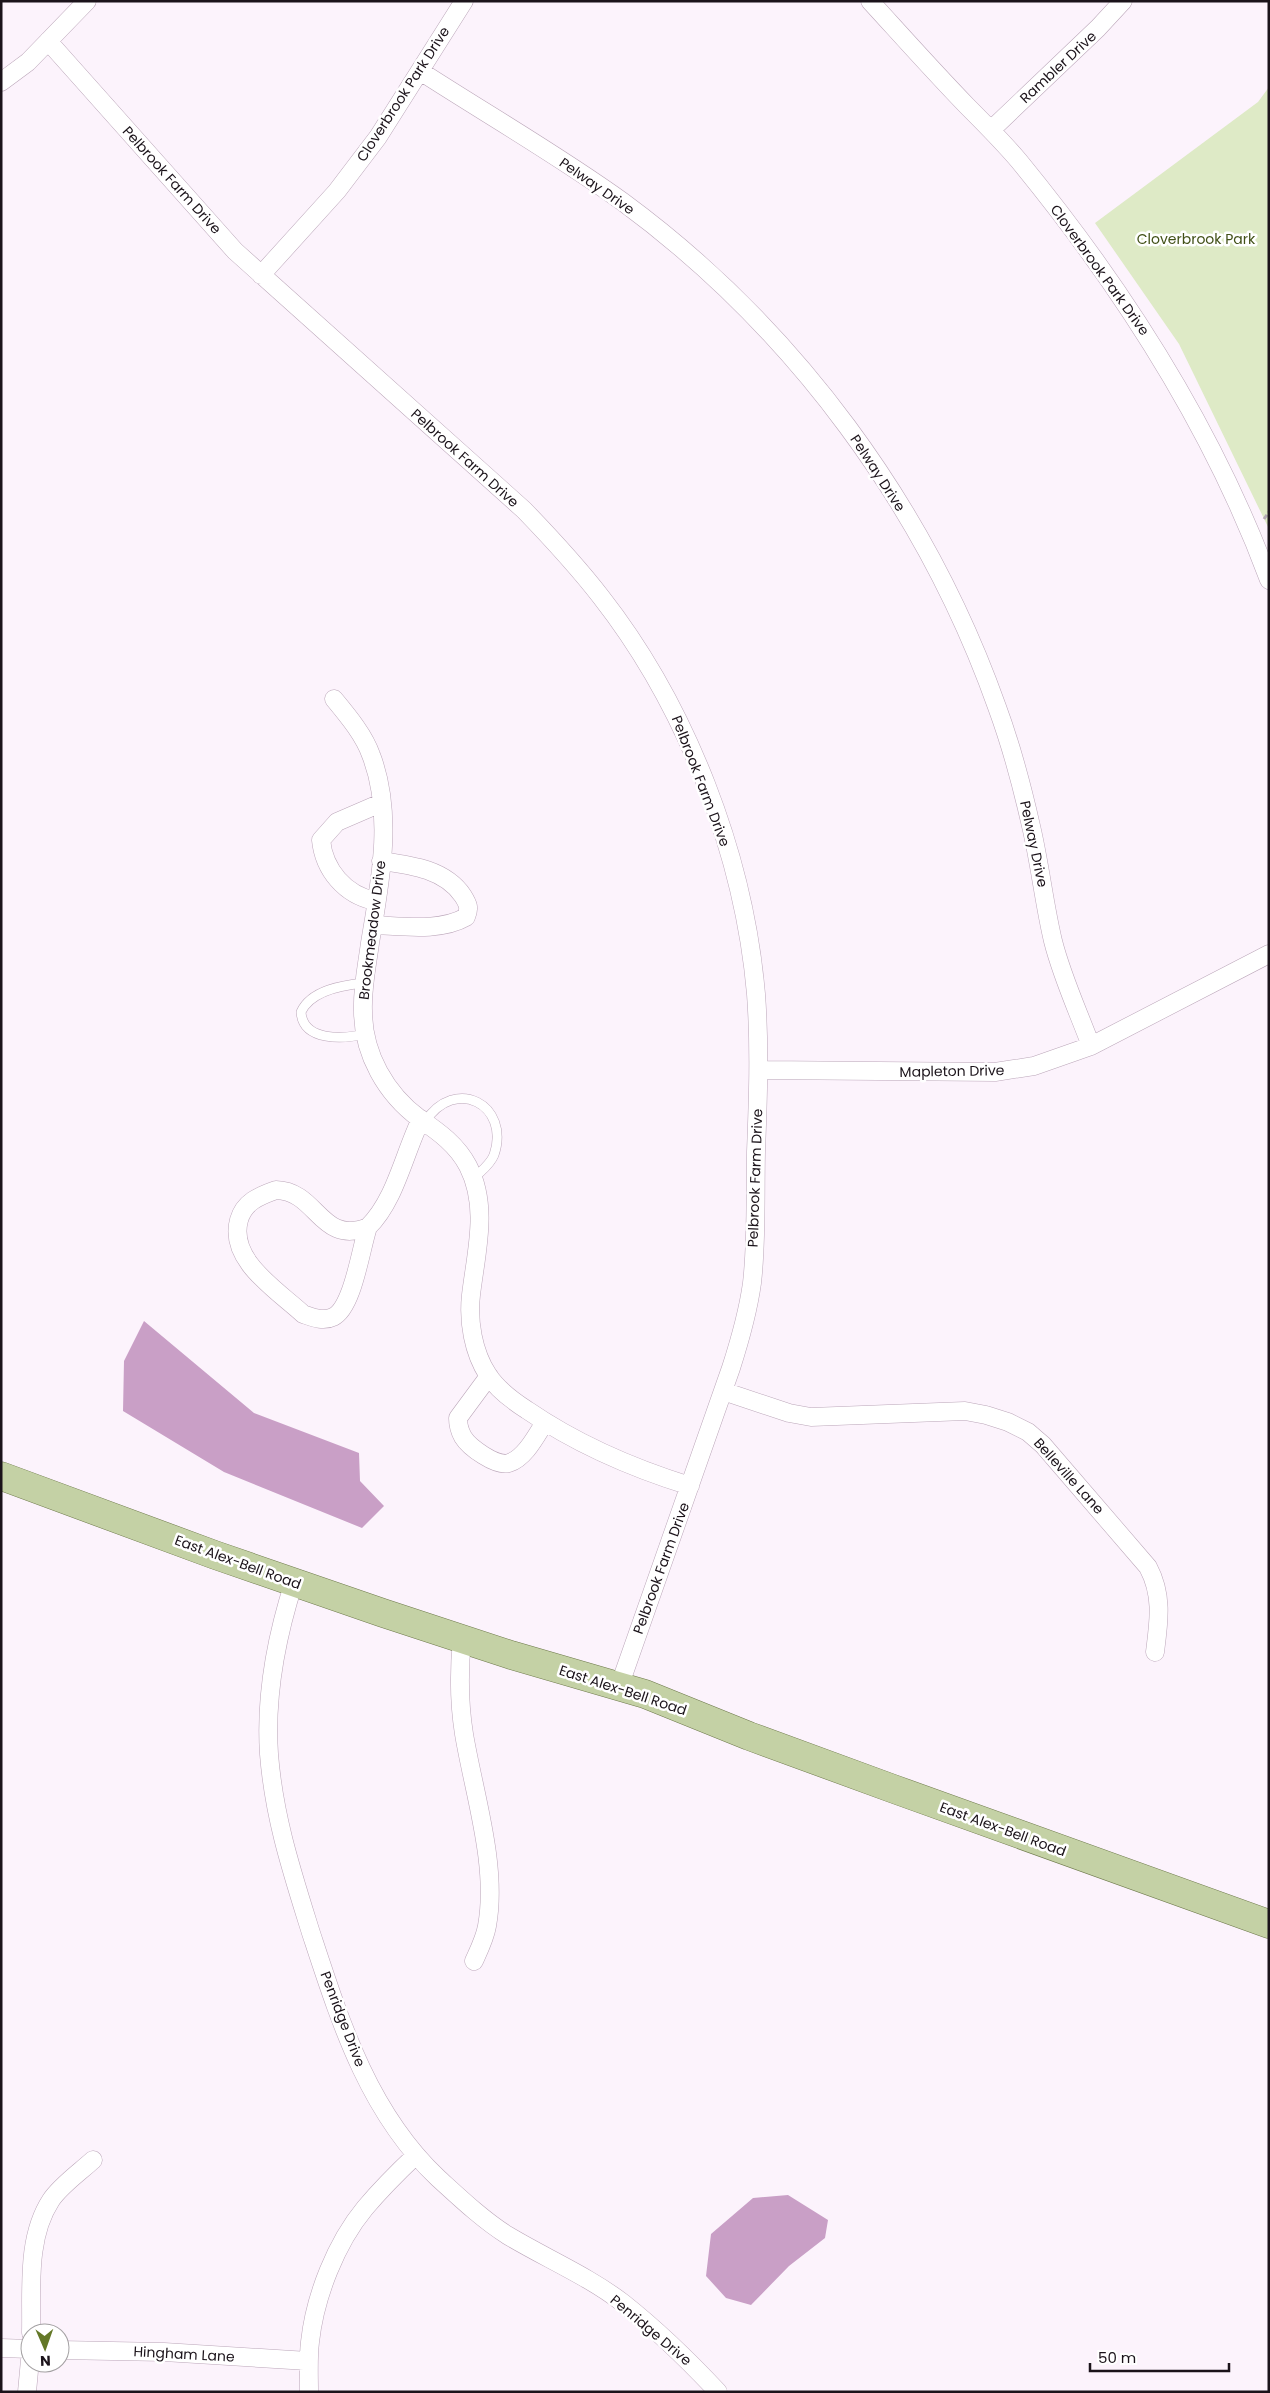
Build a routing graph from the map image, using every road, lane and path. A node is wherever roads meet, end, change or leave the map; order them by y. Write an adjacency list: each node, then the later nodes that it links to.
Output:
1 (87, 1): 5 (street)
2 (464, 1): 6 (street, Cloverbrook Park Drive)
3 (870, 1): 8 (street, Cloverbrook Park Drive)
4 (1122, 1): 8 (street, Rambler Drive)
5 (48, 41): 7 (street); 9 (street, Pelbrook Farm Drive)
6 (420, 72): 9 (street, Cloverbrook Park Drive); 21 (street, Pelway Drive)
7 (1, 82)
8 (991, 130): 12 (street, Cloverbrook Park Drive)
9 (260, 275): 22 (street, Pelbrook Farm Drive)
10 (1269, 512): 11 (path)
11 (1264, 519)
12 (1269, 580)
13 (334, 698): 14 (street, Brookmeadow Drive)
14 (381, 803): 15 (street, Brookmeadow Drive); 16 (street)
15 (381, 861): 16 (street, Brookmeadow Drive); 17 (street)
16 (375, 901): 17 (street, Brookmeadow Drive)
17 (373, 925): 19 (street, Brookmeadow Drive)
18 (1269, 954): 21 (street, Mapleton Drive)
19 (364, 983): 20 (street, Brookmeadow Drive); 20 (lane)
20 (365, 1034): 23 (street, Brookmeadow Drive)
21 (1091, 1046): 22 (street, Mapleton Drive)
22 (759, 1070): 27 (street, Pelbrook Farm Drive)
23 (423, 1121): 24 (street, Brookmeadow Drive); 24 (lane); 25 (street)
24 (474, 1178): 26 (street, Brookmeadow Drive)
25 (368, 1227): 25 (street)
26 (489, 1376): 28 (street, Brookmeadow Drive); 28 (street)
27 (723, 1391): 30 (street, Pelbrook Farm Drive); 33 (street, Belleville Lane)
28 (545, 1422): 30 (street, Brookmeadow Drive)
29 (1, 1476): 31 (main road, East Alex-Bell Road)
30 (690, 1486): 34 (street, Pelbrook Farm Drive)
31 (294, 1582): 32 (main road, East Alex-Bell Road); 37 (street, Penridge Drive)
32 (462, 1639): 34 (main road, East Alex-Bell Road); 36 (street)
33 (1155, 1652)
34 (619, 1687): 35 (main road, East Alex-Bell Road)
35 (1269, 1924)
36 (474, 1962)
37 (416, 2155): 43 (street); 47 (street, Penridge Drive)
38 (93, 2160): 39 (street)
39 (31, 2323)
40 (1, 2348): 41 (street)
41 (20, 2349)
42 (70, 2350): 43 (street, Hingham Lane)
43 (308, 2361): 46 (street)
44 (29, 2373): 45 (street)
45 (27, 2392)
46 (309, 2392)
47 (718, 2392)

